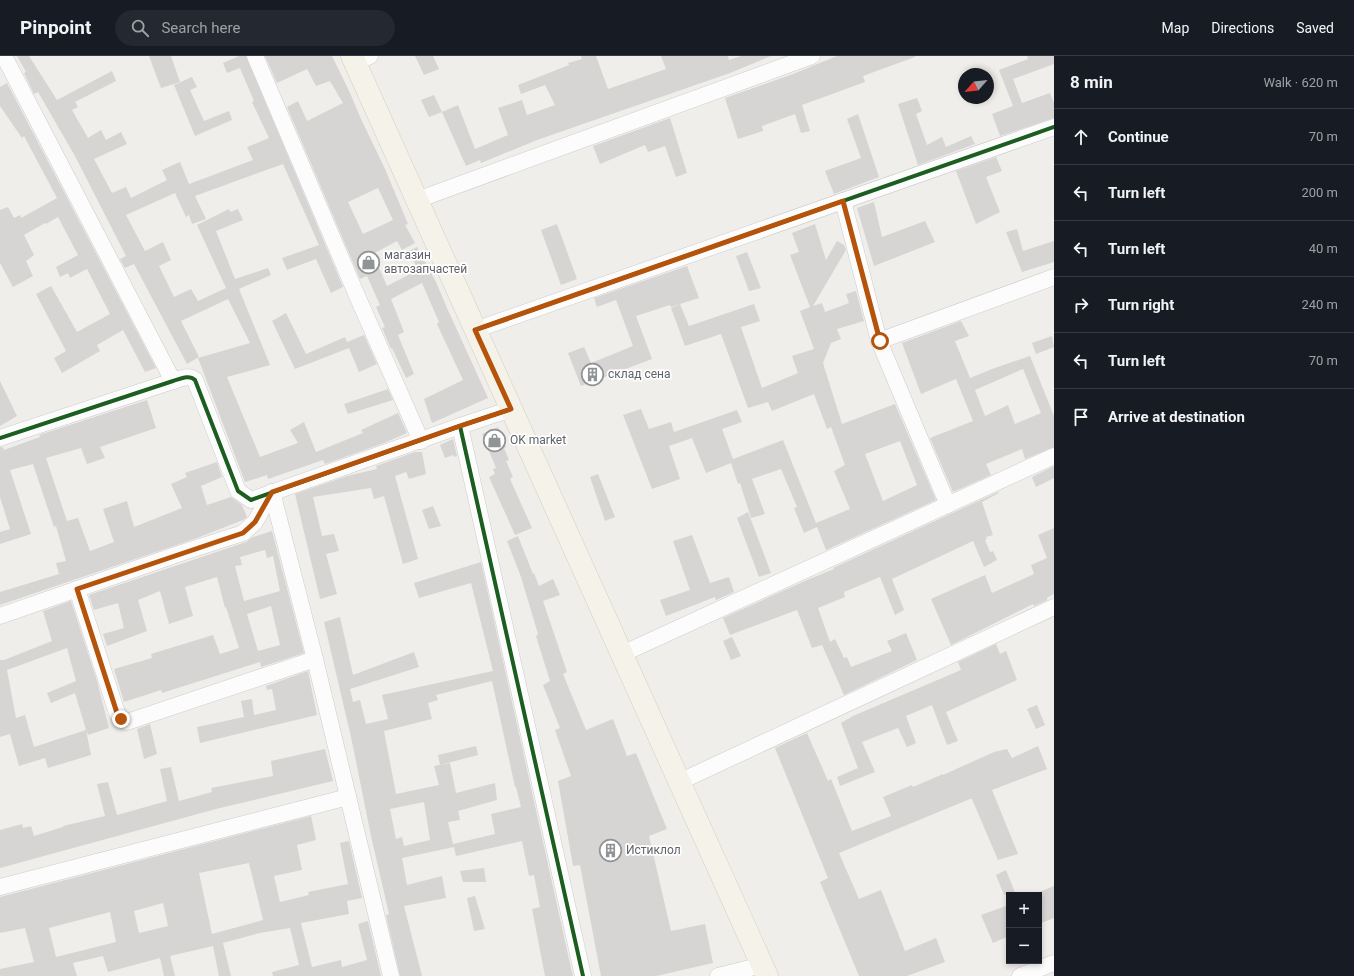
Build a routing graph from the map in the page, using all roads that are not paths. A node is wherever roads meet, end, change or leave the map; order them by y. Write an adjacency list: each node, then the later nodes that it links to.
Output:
1 (4, 56): 11 (street)
2 (255, 56): 15 (street)
3 (812, 56): 6 (street)
4 (359, 58): 6 (main road)
5 (1054, 127): 7 (street)
6 (417, 200): 9 (main road)
7 (843, 201): 9 (street); 10 (street)
8 (1054, 277): 10 (street)
9 (475, 330): 12 (main road)
10 (880, 341): 18 (street)
11 (173, 381): 14 (street); 17 (street)
12 (511, 409): 13 (street); 22 (main road)
13 (460, 426): 15 (street); 30 (street)
14 (0, 438)
15 (421, 441): 17 (street)
16 (1054, 456): 18 (street)
17 (272, 492): 19 (street); 23 (street)
18 (948, 505): 22 (street)
19 (77, 589): 21 (street); 23 (street)
20 (1054, 607): 24 (street)
21 (0, 616)
22 (622, 654): 24 (main road)
23 (315, 659): 25 (street)
24 (679, 782): 28 (main road)
25 (348, 797): 26 (street); 29 (street)
26 (0, 886)
27 (1054, 963): 32 (street)
28 (764, 971): 31 (street)
29 (391, 976)
30 (583, 976)
31 (718, 976)
32 (1020, 976)

